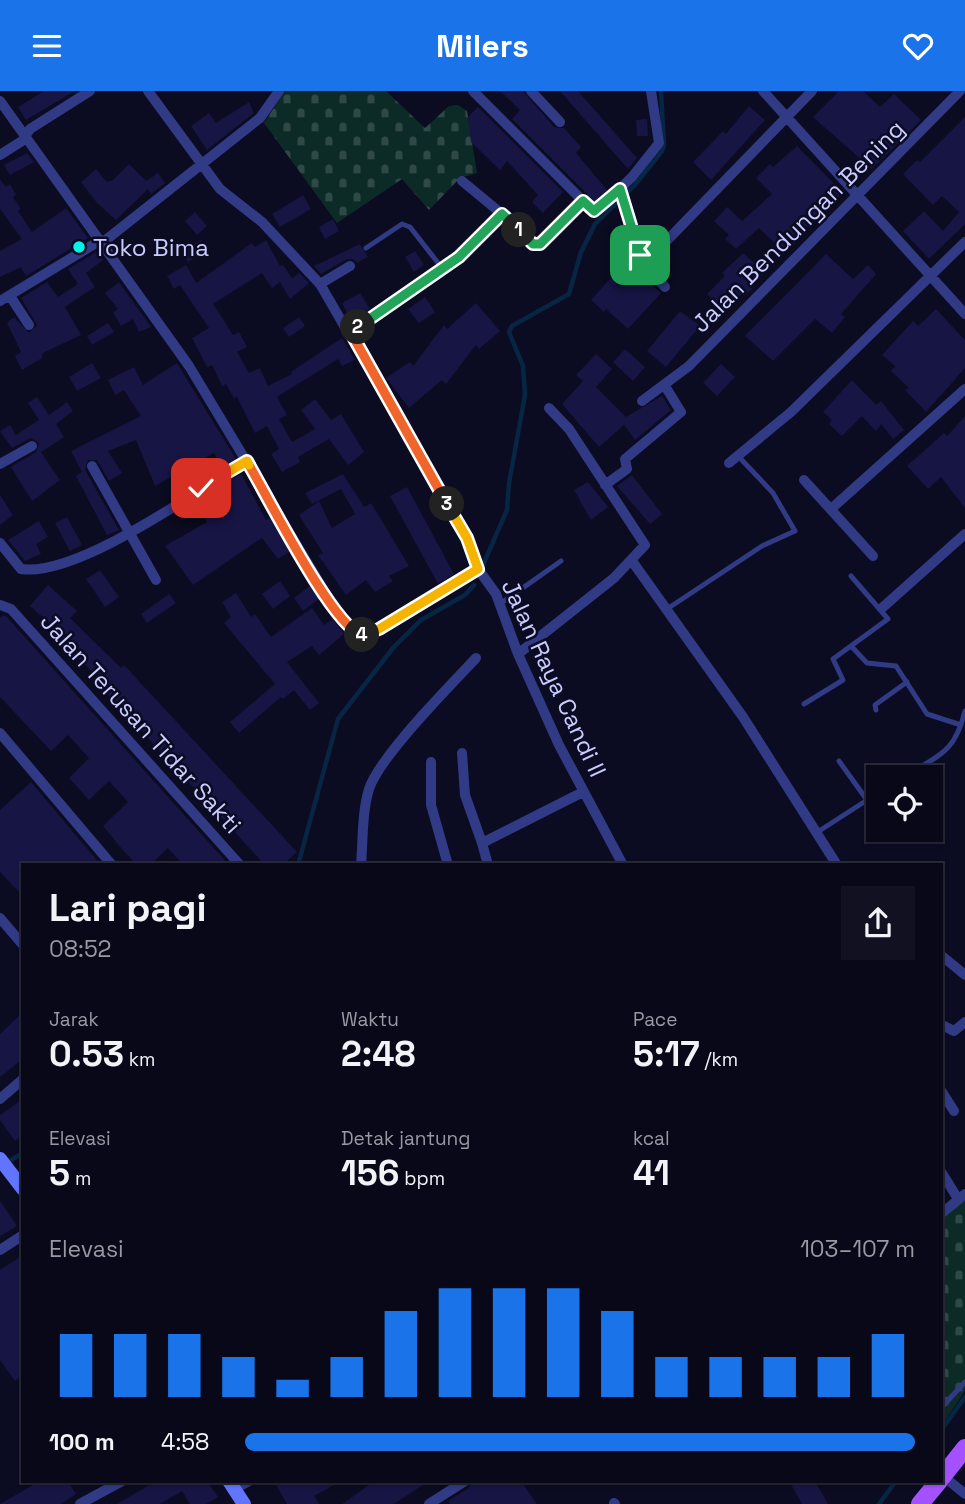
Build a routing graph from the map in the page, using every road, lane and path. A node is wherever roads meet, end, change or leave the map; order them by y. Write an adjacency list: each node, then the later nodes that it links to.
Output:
1 (90, 91): 13 (street)
2 (149, 91): 15 (street)
3 (279, 91): 15 (street)
4 (473, 91): 19 (street)
5 (531, 91): 12 (street)
6 (651, 91): 17 (street)
7 (763, 91): 11 (street)
8 (812, 91): 11 (street)
9 (960, 91): 18 (street, Jalan Bendungan Bening)
10 (0, 100): 13 (street, Jalan Raya Candi II)
11 (786, 118): 18 (street); 24 (street)
12 (560, 122)
13 (25, 136): 14 (street); 21 (street, Jalan Raya Candi II)
14 (0, 155)
15 (201, 165): 21 (street); 28 (street)
16 (462, 181): 20 (street)
17 (621, 191): 19 (street); 24 (street)
18 (857, 195): 27 (street); 34 (street, Jalan Bendungan Bening)
19 (583, 201): 20 (street)
20 (502, 214): 26 (street)
21 (102, 241): 30 (street); 40 (street, Jalan Raya Candi II)
22 (965, 242): 27 (street)
23 (366, 248): 26 (lane)
24 (646, 259): 29 (street)
25 (350, 266): 28 (street)
26 (442, 268): 33 (street)
27 (930, 275): 31 (street); 39 (street)
28 (320, 284): 33 (street)
29 (665, 287)
30 (5, 299): 32 (street)
31 (965, 314)
32 (29, 325)
33 (351, 333): 52 (street)
34 (664, 387): 36 (street, Jalan Bendungan Bening); 44 (street)
35 (965, 389): 45 (street)
36 (642, 401)
37 (549, 408): 44 (street)
38 (32, 446): 41 (street)
39 (733, 459): 58 (lane)
40 (247, 461): 46 (street); 52 (street, Jalan Raya Candi II)
41 (0, 464)
42 (92, 466): 46 (street)
43 (804, 480): 45 (street)
44 (605, 485): 51 (street)
45 (831, 509): 49 (street)
46 (128, 532): 48 (street); 54 (street)
47 (965, 534): 57 (street)
48 (0, 543)
49 (873, 556)
50 (561, 561): 55 (lane)
51 (632, 561): 58 (street); 60 (street)
52 (478, 569): 55 (street, Jalan Raya Candi II)
53 (851, 576): 57 (lane)
54 (156, 580)
55 (498, 599): 60 (street, Jalan Raya Candi II)
56 (5, 607): 78 (street, Jalan Terusan Tidar Sakti)
57 (882, 608): 59 (lane)
58 (667, 609): 75 (street)
59 (851, 646): 62 (lane); 63 (lane)
60 (518, 654): 72 (street, Jalan Raya Candi II)
61 (476, 658): 79 (street)
62 (906, 682): 64 (lane); 66 (lane)
63 (804, 704)
64 (876, 710)
65 (965, 711): 66 (lane)
66 (961, 725): 71 (lane)
67 (0, 733): 77 (street)
68 (462, 753): 76 (street)
69 (839, 761): 73 (lane)
70 (431, 762): 80 (street)
71 (923, 765)
72 (583, 792): 76 (street); 82 (street, Jalan Raya Candi II)
73 (866, 799)
74 (866, 801): 75 (lane)
75 (816, 833): 83 (street)
76 (482, 843): 81 (street)
77 (110, 863)
78 (238, 863)
79 (361, 863)
80 (447, 863)
81 (487, 863)
82 (622, 863)
83 (836, 863)
84 (0, 918): 85 (street)
85 (21, 943)
86 (943, 957): 87 (street)
87 (965, 975)
88 (965, 1021): 89 (street)
89 (943, 1026)
90 (21, 1081): 92 (street)
91 (943, 1094): 93 (street)
92 (0, 1099)
93 (954, 1111)
94 (0, 1159): 96 (main road)
95 (943, 1174): 97 (street)
96 (19, 1184)
97 (962, 1197): 98 (street)
98 (943, 1212)
99 (21, 1236): 100 (street)
100 (0, 1249)
101 (965, 1382): 102 (lane)
102 (943, 1406)
103 (965, 1448): 104 (main road)
104 (943, 1474)
105 (118, 1483): 111 (street)
106 (462, 1483): 113 (street)
107 (936, 1483): 114 (main road)
108 (943, 1483): 110 (street)
109 (232, 1485): 112 (main road)
110 (965, 1494)
111 (80, 1504)
112 (244, 1504)
113 (429, 1504)
114 (920, 1504)

